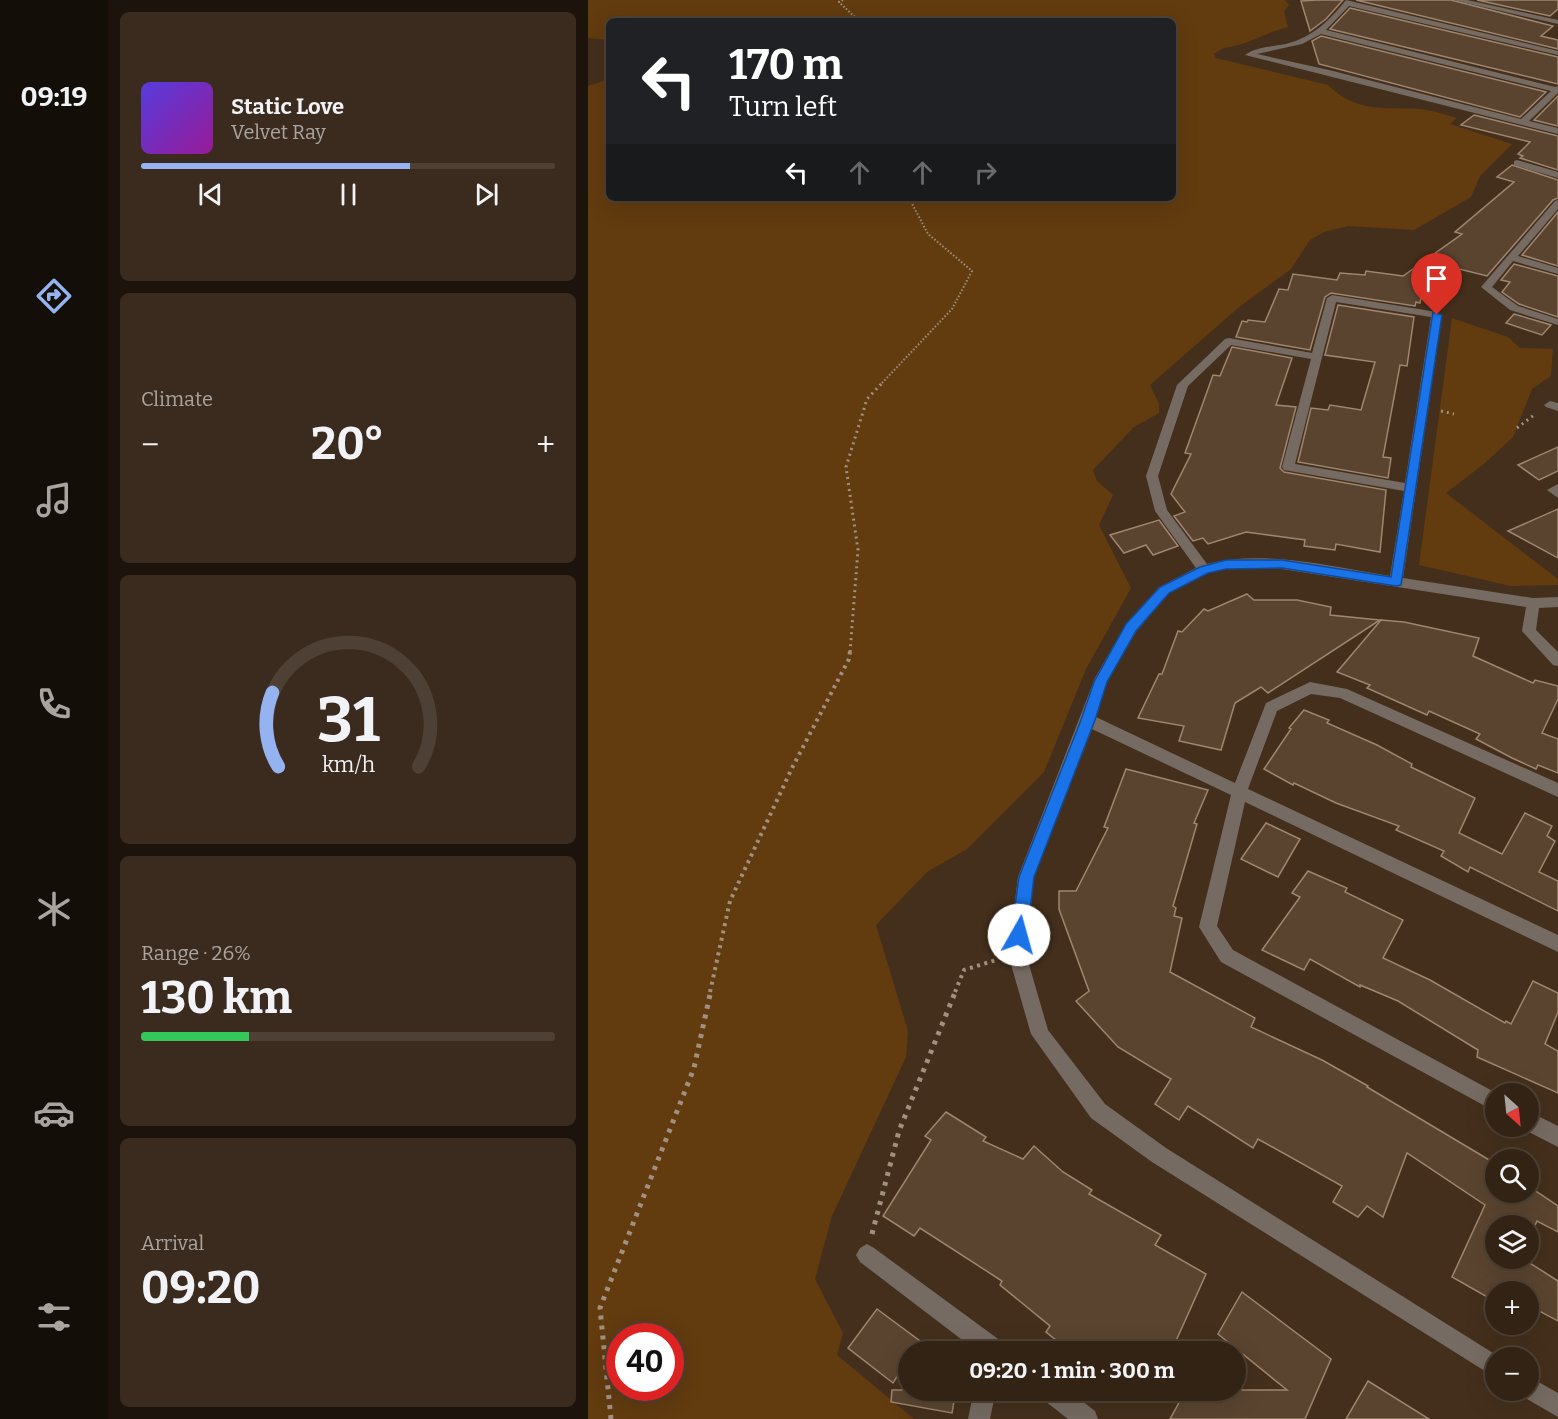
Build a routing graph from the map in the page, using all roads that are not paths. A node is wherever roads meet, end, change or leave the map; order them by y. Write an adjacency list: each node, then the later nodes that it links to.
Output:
1 (1457, 0): 3 (street)
2 (1348, 2): 4 (street); 5 (street)
3 (1558, 22)
4 (1319, 32): 6 (street); 7 (street)
5 (1558, 53)
6 (1558, 89): 7 (street)
7 (1524, 122): 8 (street)
8 (1558, 131)
9 (1517, 163): 10 (street)
10 (1558, 175)
11 (1558, 203): 12 (street)
12 (1553, 218): 13 (street)
13 (1512, 258): 14 (street); 15 (street)
14 (1558, 271)
15 (1558, 322)
16 (1317, 357): 17 (street); 17 (street); 20 (street)
17 (1410, 488): 21 (street)
18 (1558, 488): 19 (street)
19 (1558, 494)
20 (1204, 570): 21 (street); 25 (street)
21 (1396, 582): 23 (street)
22 (1558, 602): 23 (street)
23 (1533, 603): 24 (street)
24 (1558, 662)
25 (1088, 720): 27 (street); 34 (street)
26 (1558, 790): 27 (street)
27 (1239, 793): 28 (street); 29 (street)
28 (1558, 944)
29 (1485, 1097)
30 (1539, 1127): 31 (street)
31 (1558, 1137)
32 (867, 1255): 33 (street)
33 (982, 1341)
34 (1485, 1360)
35 (1539, 1395): 38 (street)
36 (983, 1401): 39 (street)
37 (1063, 1401): 40 (street)
38 (1558, 1406)
39 (979, 1419)
40 (1087, 1419)

